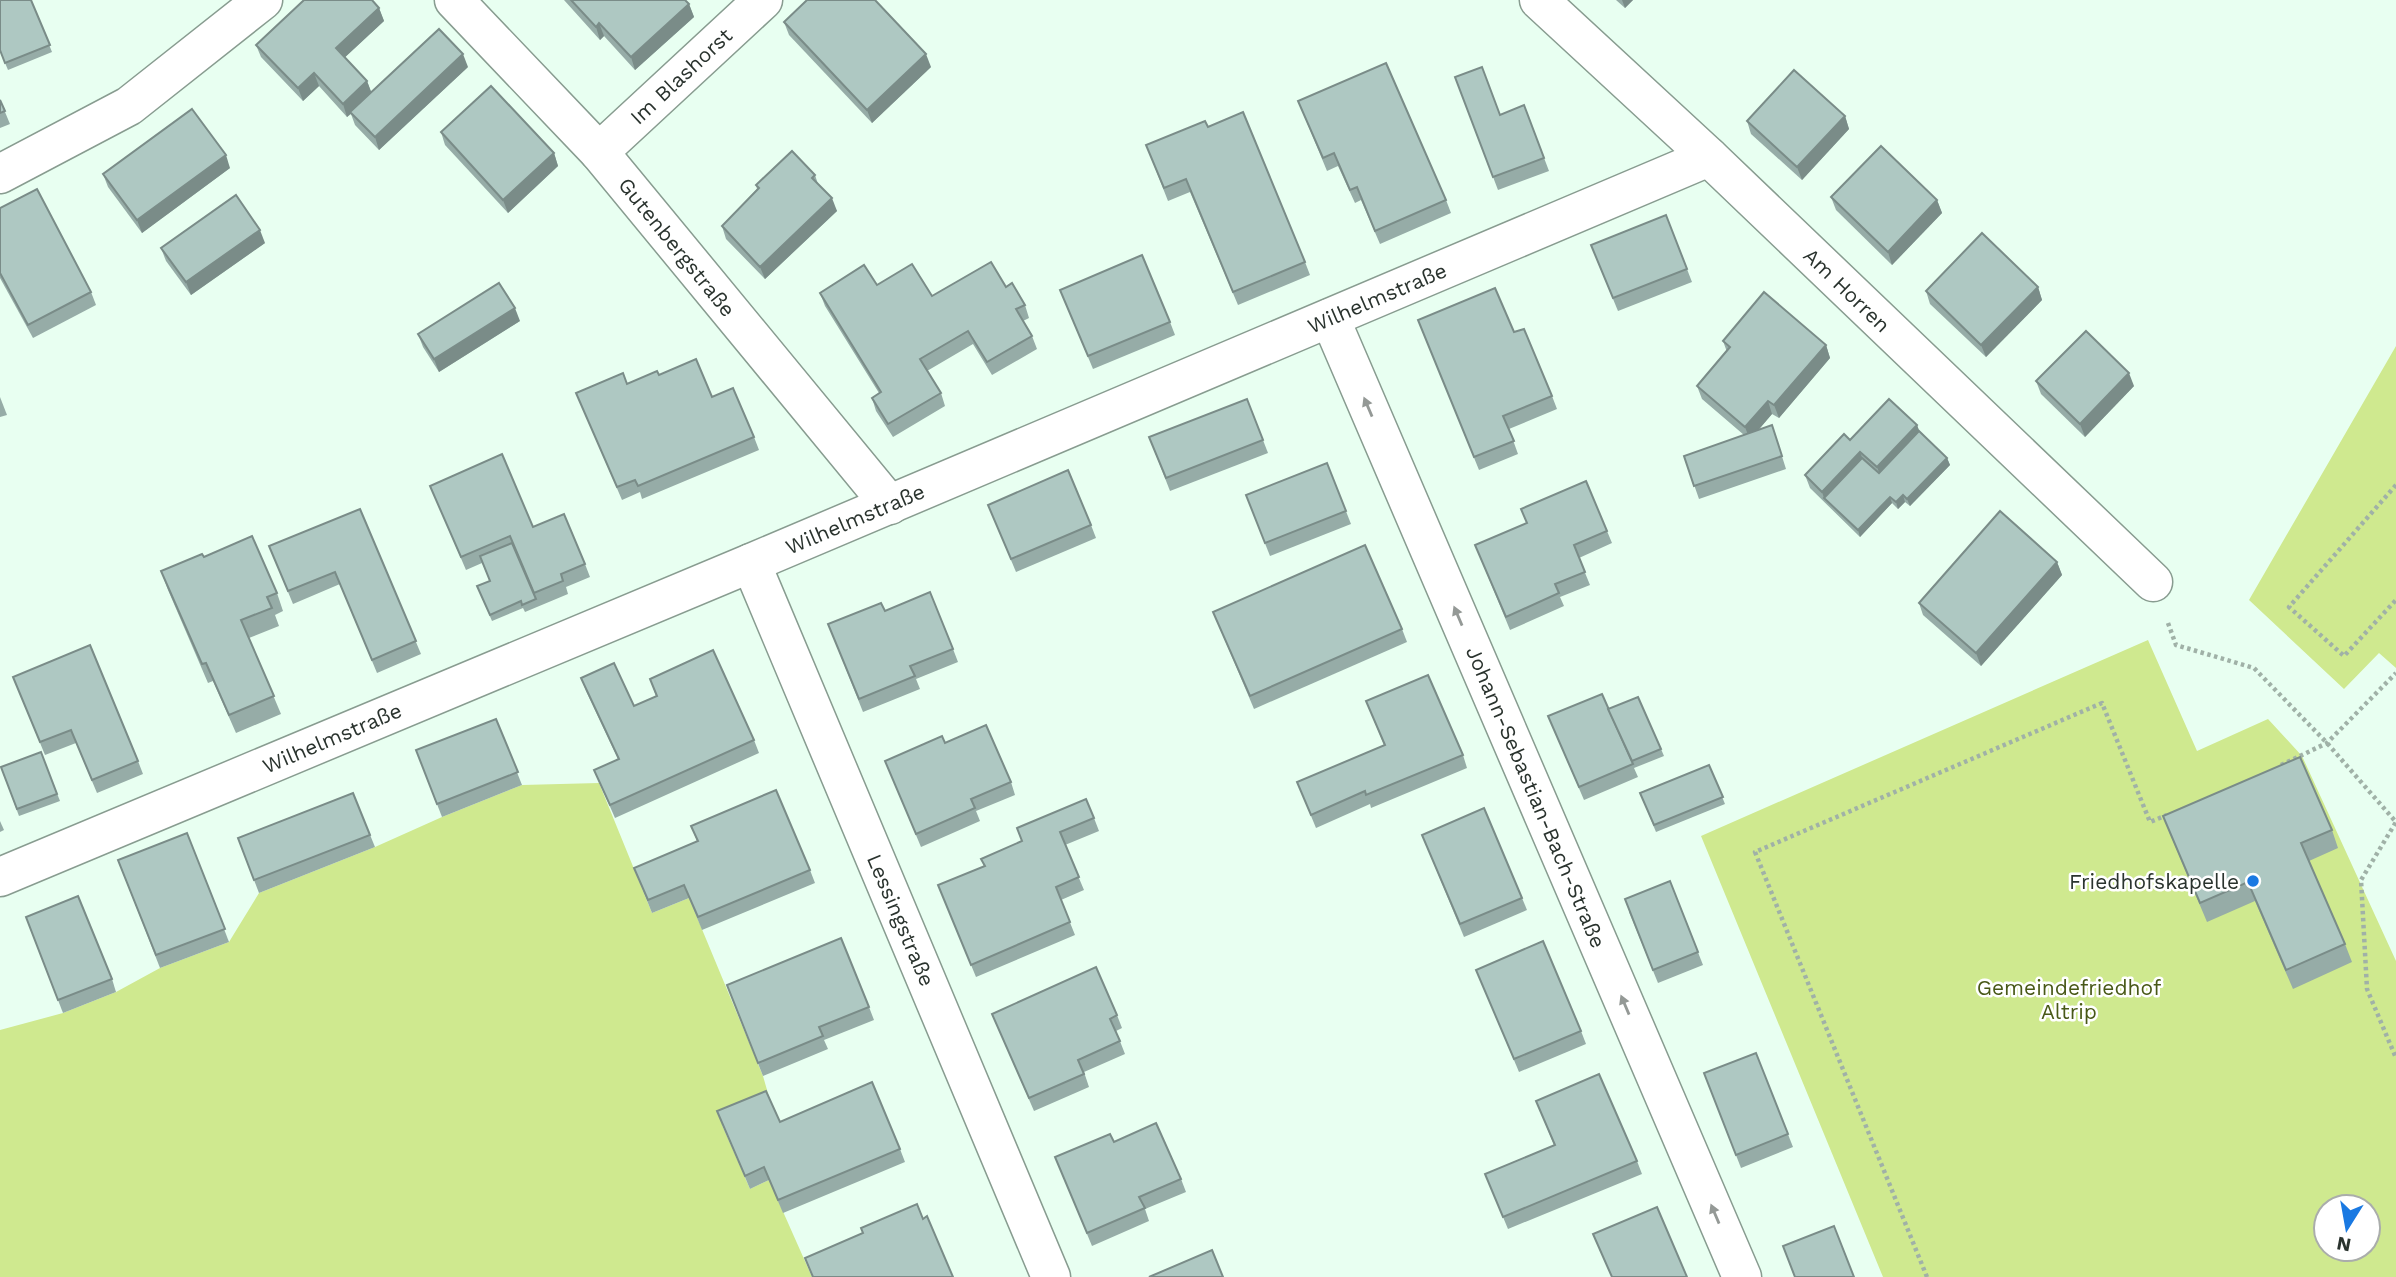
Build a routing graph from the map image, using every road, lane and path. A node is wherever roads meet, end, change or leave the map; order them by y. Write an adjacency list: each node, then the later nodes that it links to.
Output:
1 (263, 0): 7 (street)
2 (454, 0): 5 (street, Gutenbergstraße)
3 (763, 0): 5 (street, Im Blashorst)
4 (1539, 0): 6 (street, Am Horren)
5 (599, 152): 10 (street, Gutenbergstraße)
6 (1709, 157): 8 (street, Wilhelmstraße); 12 (street, Am Horren)
7 (0, 174)
8 (1330, 318): 10 (street, Wilhelmstraße); 21 (street, Johann-Sebastian-Bach-Straße, one-way to 8)
9 (2396, 485): 13 (path)
10 (890, 505): 11 (street, Wilhelmstraße)
11 (751, 563): 18 (street, Wilhelmstraße); 20 (street, Lessingstraße)
12 (2153, 582): 15 (path)
13 (2396, 600)
14 (2396, 673): 15 (path)
15 (2327, 743): 16 (path); 19 (path)
16 (2277, 767)
17 (2176, 811): 22 (path)
18 (0, 877)
19 (2396, 1058)
20 (1051, 1277)
21 (1742, 1277)
22 (1927, 1277)

